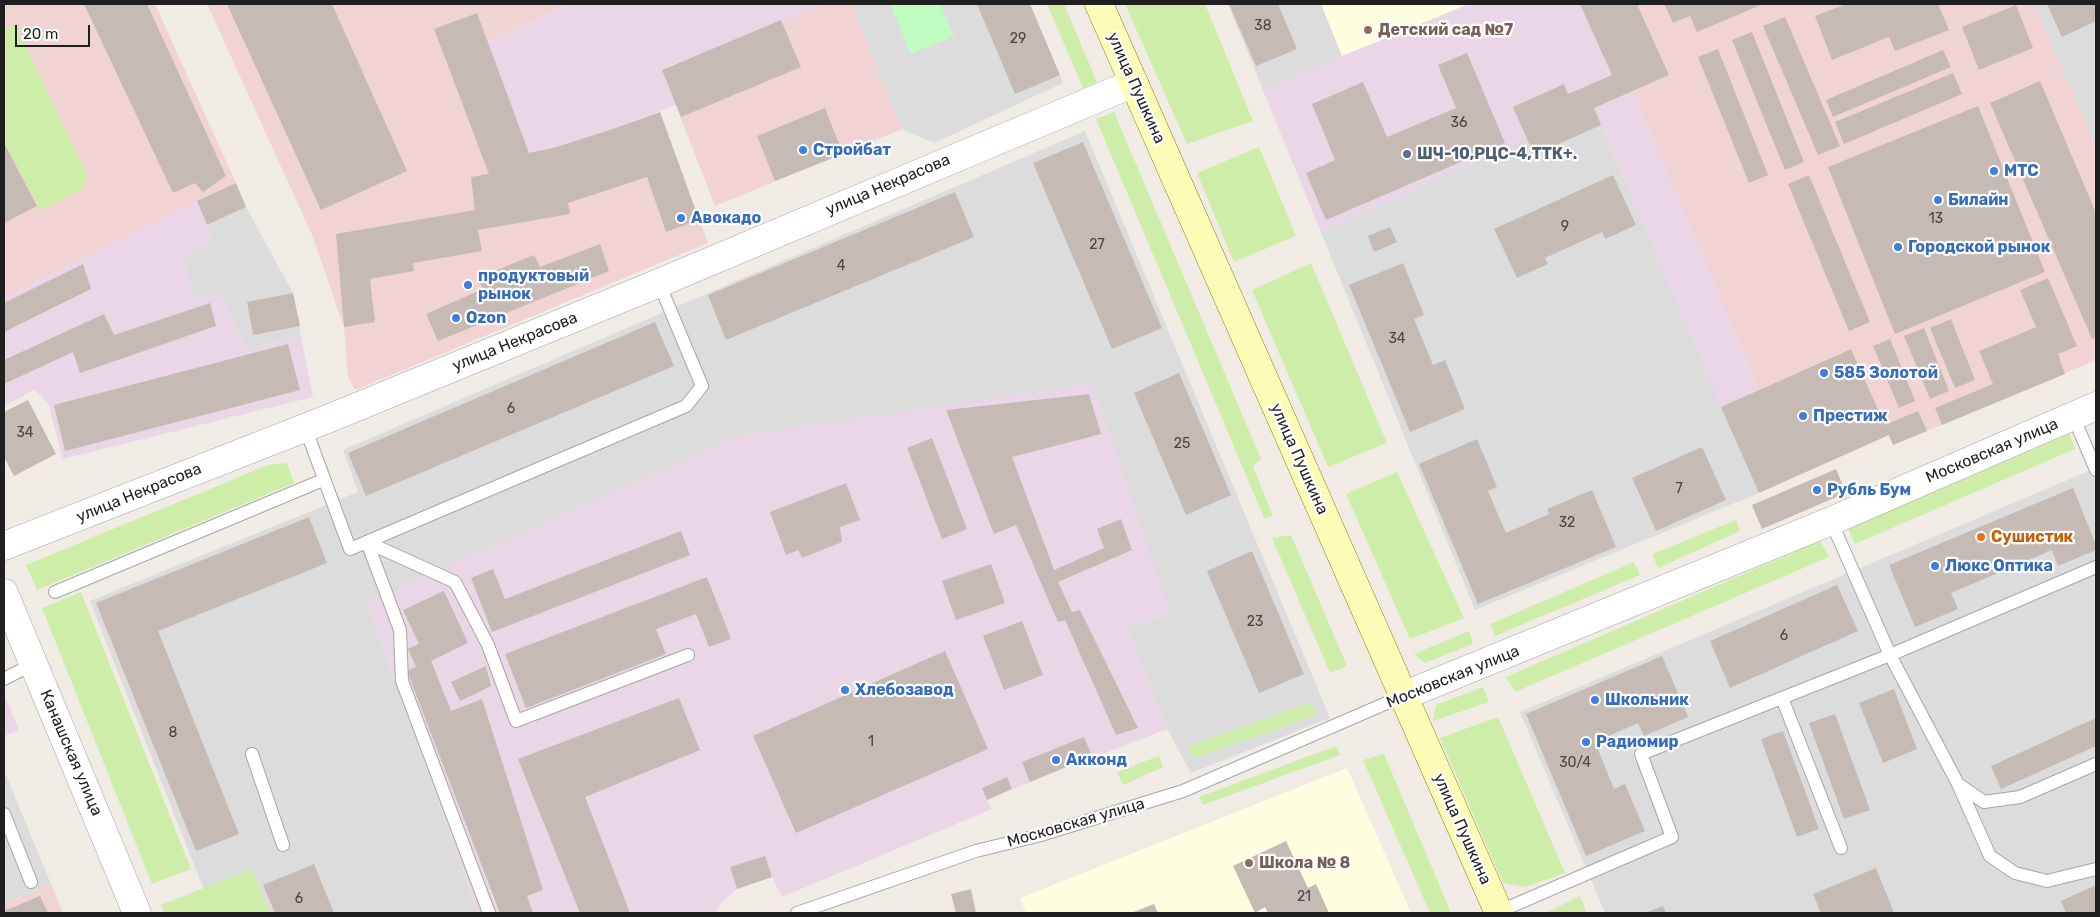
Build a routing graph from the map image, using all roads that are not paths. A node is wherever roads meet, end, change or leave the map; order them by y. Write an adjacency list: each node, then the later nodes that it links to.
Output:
1 (1099, 4): 2 (main road, улица Пушкина)
2 (1134, 83): 3 (street, улица Некрасова); 18 (main road, улица Пушкина)
3 (659, 283): 5 (street, улица Некрасова); 9 (lane)
4 (2084, 411): 6 (lane); 8 (street, Московская улица)
5 (305, 427): 7 (lane); 10 (street, улица Некрасова)
6 (2096, 470)
7 (323, 480): 9 (lane); 12 (lane)
8 (1831, 521): 15 (lane); 18 (street, Московская улица)
9 (367, 542): 14 (lane); 29 (lane)
10 (4, 546)
11 (2096, 567): 15 (lane)
12 (55, 592)
13 (4, 593): 16 (street, Канашская улица)
14 (688, 655)
15 (1890, 655): 19 (lane); 22 (lane)
16 (34, 664): 17 (lane); 28 (street, Канашская улица)
17 (4, 679)
18 (1403, 696): 30 (lane, Московская улица); 31 (main road, улица Пушкина)
19 (1782, 698): 25 (lane); 31 (lane)
20 (252, 754): 24 (lane)
21 (2096, 764): 22 (lane)
22 (1958, 784): 26 (lane)
23 (4, 814): 27 (lane)
24 (283, 845)
25 (1841, 848)
26 (2096, 869)
27 (32, 882)
28 (137, 913)
29 (488, 913)
30 (797, 913)
31 (1498, 913)

